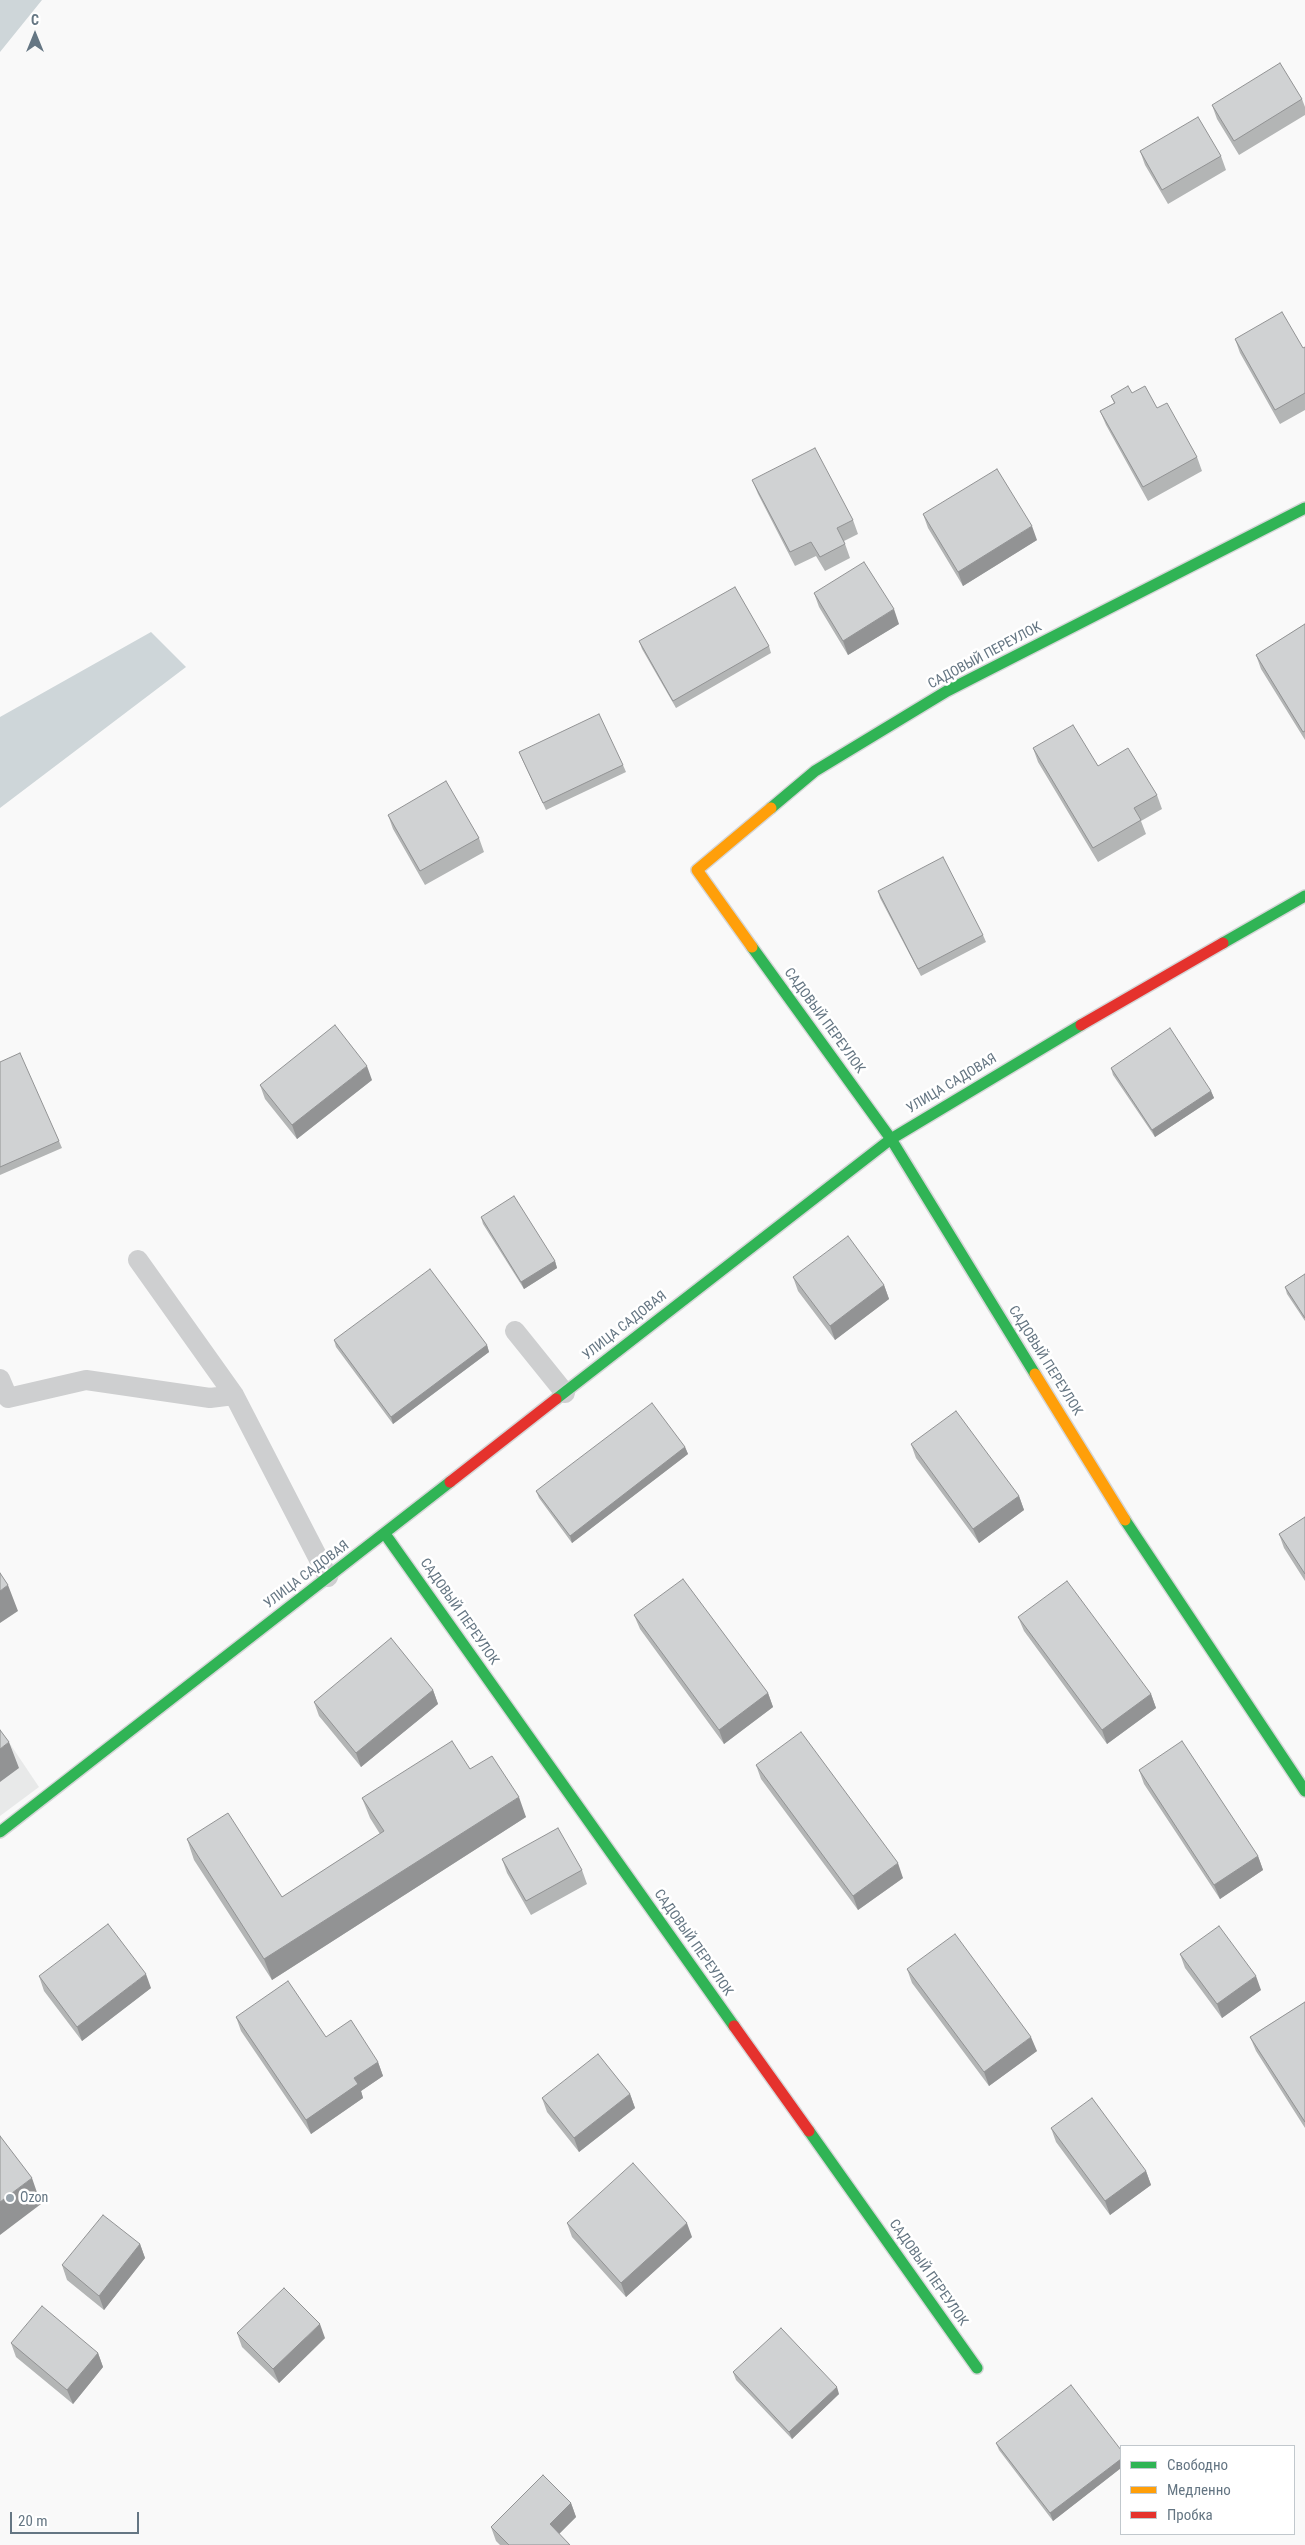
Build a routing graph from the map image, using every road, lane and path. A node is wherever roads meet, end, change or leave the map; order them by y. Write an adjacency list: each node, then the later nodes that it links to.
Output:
1 (1305, 508): 3 (street, САДОВЫЙ ПЕРЕУЛОК)
2 (1305, 896): 3 (street, УЛИЦА САДОВАЯ)
3 (891, 1139): 7 (street, УЛИЦА САДОВАЯ); 11 (street, САДОВЫЙ ПЕРЕУЛОК)
4 (138, 1260): 8 (lane)
5 (515, 1331): 7 (lane)
6 (0, 1379): 8 (lane)
7 (565, 1393): 9 (street, УЛИЦА САДОВАЯ)
8 (234, 1395): 10 (lane)
9 (385, 1534): 10 (street, УЛИЦА САДОВАЯ); 13 (street, САДОВЫЙ ПЕРЕУЛОК)
10 (328, 1577): 12 (street, УЛИЦА САДОВАЯ)
11 (1305, 1791)
12 (0, 1832)
13 (977, 2368)

